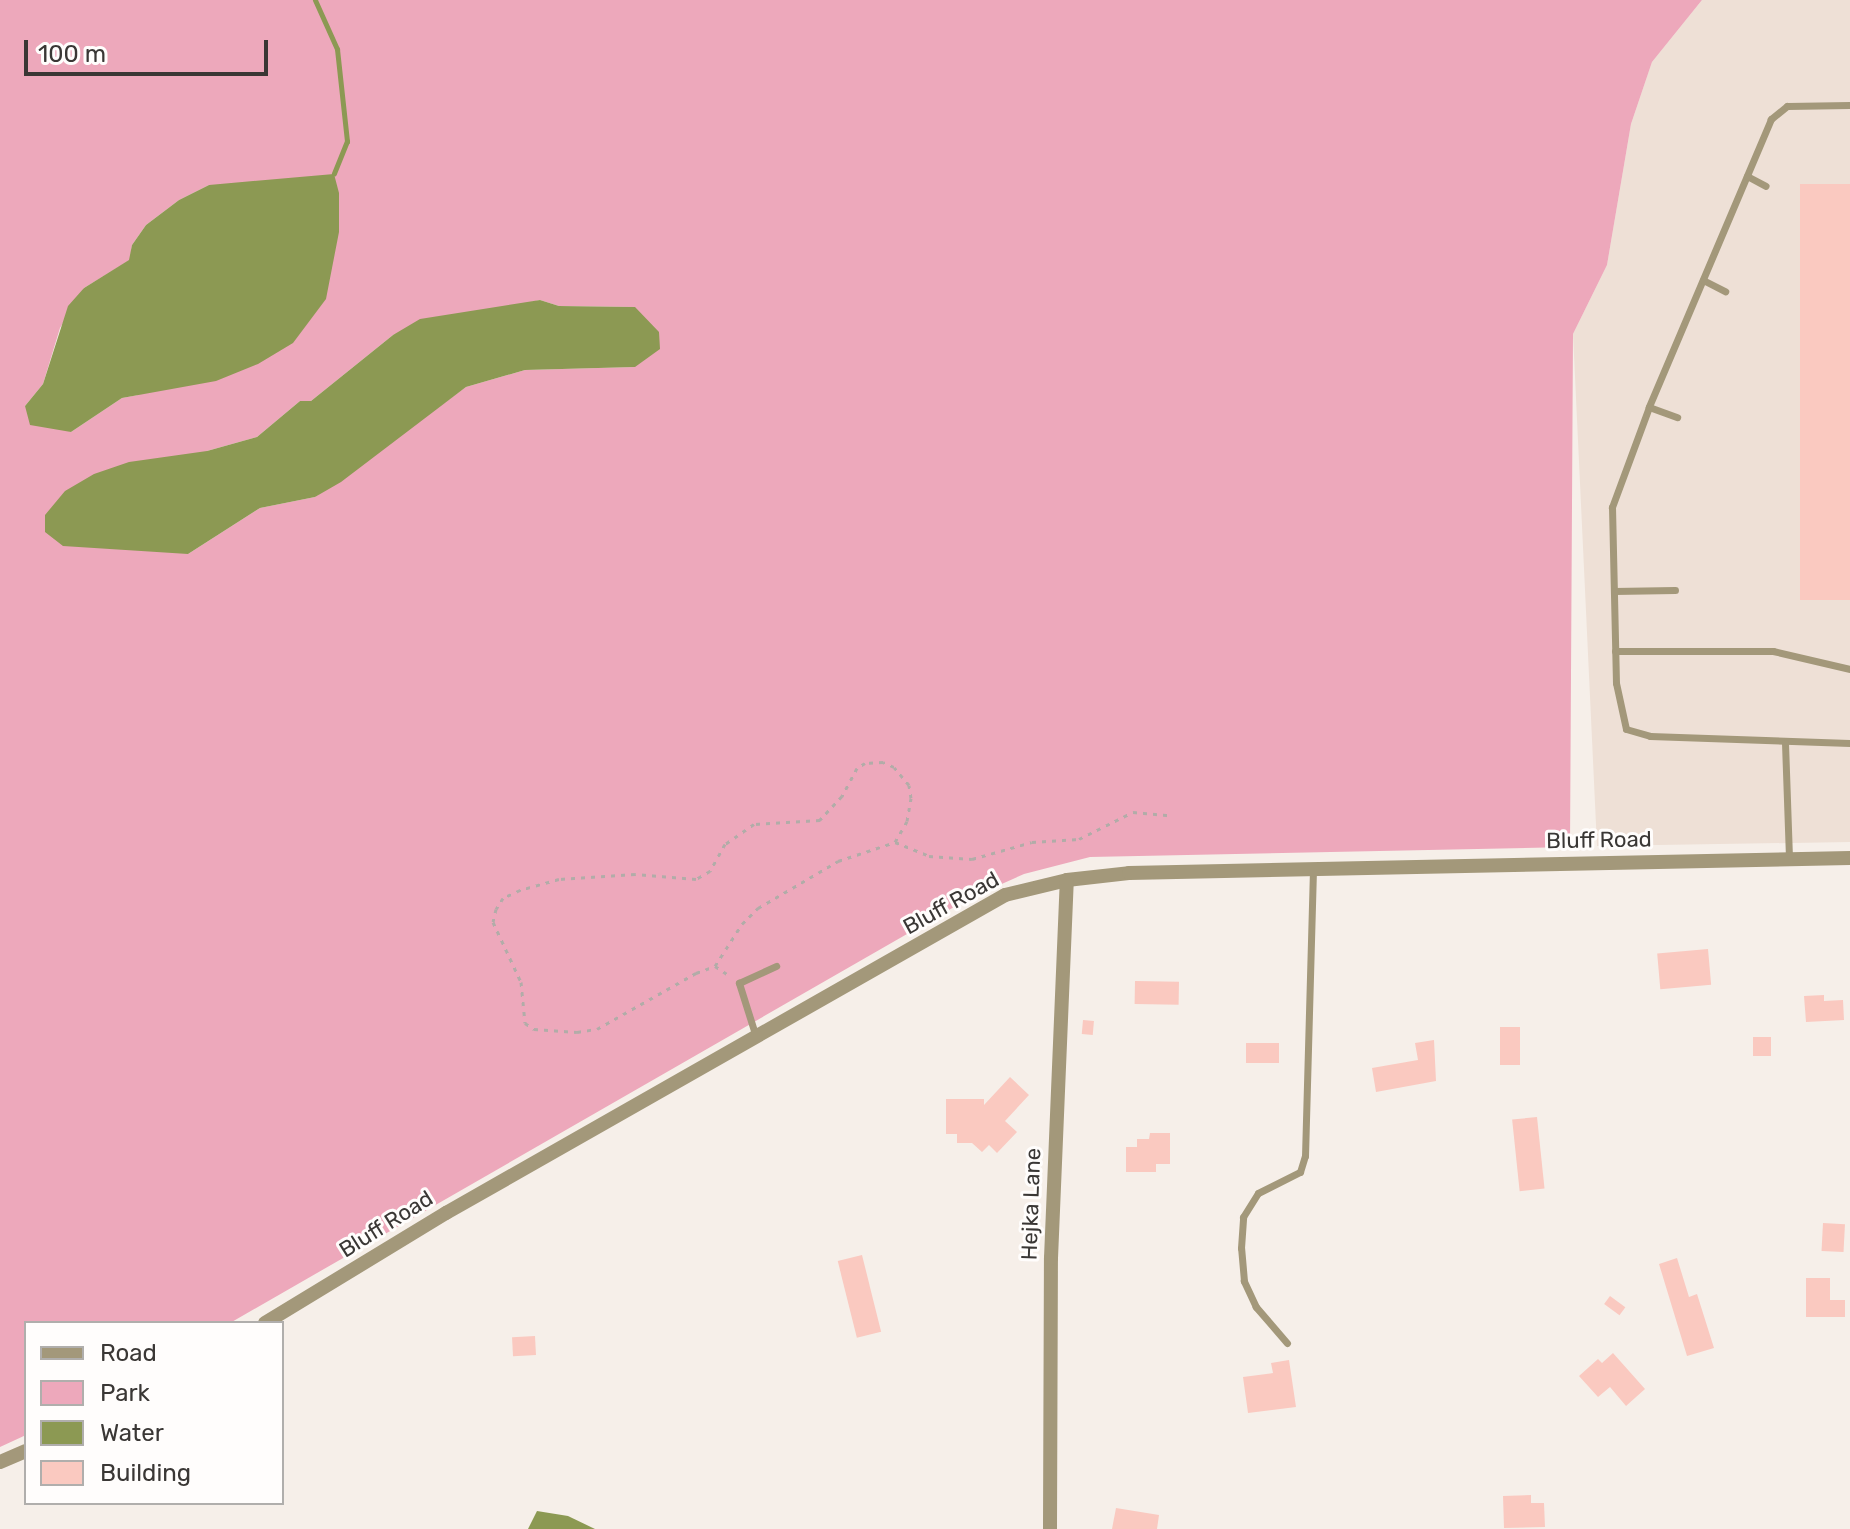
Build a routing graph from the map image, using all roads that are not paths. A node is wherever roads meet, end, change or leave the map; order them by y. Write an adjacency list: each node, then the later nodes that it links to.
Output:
1 (1850, 105): 2 (lane)
2 (1747, 176): 3 (lane); 4 (lane)
3 (1766, 186)
4 (1703, 280): 5 (lane); 6 (lane)
5 (1725, 291)
6 (1649, 407): 7 (lane); 9 (lane)
7 (1677, 417)
8 (1675, 590): 9 (lane)
9 (1614, 591): 10 (lane)
10 (1615, 651): 11 (lane); 12 (lane)
11 (1850, 669)
12 (1785, 743): 13 (lane); 15 (lane)
13 (1850, 743)
14 (1850, 858): 15 (street, Bluff Road)
15 (1789, 859): 16 (street, Bluff Road)
16 (1313, 868): 17 (street, Bluff Road); 21 (lane)
17 (1067, 880): 19 (street, Bluff Road); 24 (street, Hejka Lane)
18 (776, 966): 19 (lane)
19 (756, 1039): 20 (street, Bluff Road)
20 (268, 1321)
21 (1287, 1343)
22 (24, 1452): 23 (street)
23 (0, 1462)
24 (1050, 1529)

